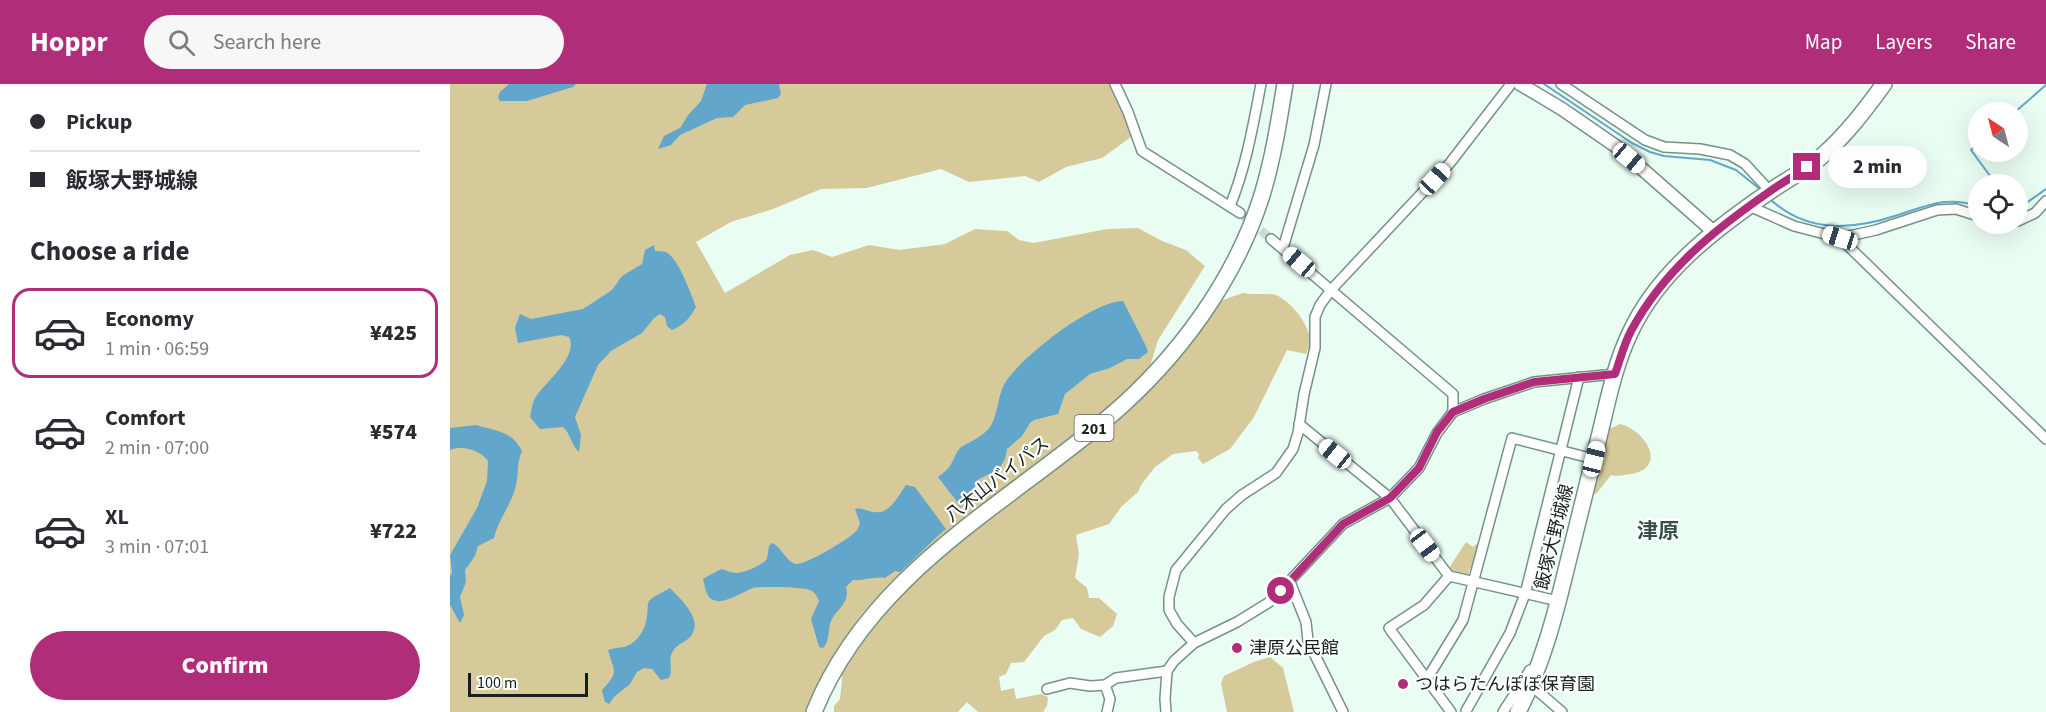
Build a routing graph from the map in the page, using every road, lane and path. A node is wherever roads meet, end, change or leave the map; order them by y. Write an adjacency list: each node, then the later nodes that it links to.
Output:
1 (1115, 84): 11 (street)
2 (1260, 84): 11 (street)
3 (1285, 84): 40 (main road, 八木山バイパス / 201)
4 (1326, 84): 18 (street)
5 (1511, 84): 19 (street)
6 (1520, 84): 15 (street)
7 (1561, 84): 9 (street)
8 (1884, 84): 9 (main road, 飯塚大野城線)
9 (1759, 199): 15 (main road, 飯塚大野城線); 16 (street)
10 (2046, 201): 14 (street)
11 (1230, 206): 12 (street)
12 (1240, 213)
13 (1968, 213): 16 (street)
14 (2028, 216)
15 (1714, 232): 20 (main road, 飯塚大野城線)
16 (1840, 238): 24 (street)
17 (1271, 239): 18 (street)
18 (1283, 248): 19 (street)
19 (1331, 290): 22 (street); 23 (street)
20 (1615, 374): 21 (street); 26 (main road, 飯塚大野城線)
21 (1579, 377): 22 (street); 25 (street)
22 (1453, 412): 27 (street)
23 (1299, 424): 27 (street); 34 (street)
24 (2046, 439)
25 (1560, 450): 26 (street); 30 (street); 31 (street)
26 (1594, 459): 32 (main road, 飯塚大野城線)
27 (1390, 498): 28 (street); 29 (street)
28 (1449, 576): 30 (street); 36 (street)
29 (1290, 582): 34 (street); 43 (street)
30 (1474, 583): 31 (street); 36 (street)
31 (1525, 594): 32 (street); 45 (street)
32 (1558, 601): 33 (main road, 飯塚大野城線)
33 (1554, 622): 38 (main road, 飯塚大野城線); 46 (street)
34 (1194, 643): 35 (street)
35 (1167, 670): 37 (street); 42 (street)
36 (1427, 679): 44 (street)
37 (1105, 685): 39 (street); 41 (street)
38 (1532, 686): 47 (main road, 飯塚大野城線); 48 (street)
39 (1047, 689)
40 (814, 712)
41 (1107, 712)
42 (1166, 712)
43 (1343, 712)
44 (1451, 712)
45 (1466, 712)
46 (1503, 712)
47 (1518, 712)
48 (1562, 712)

